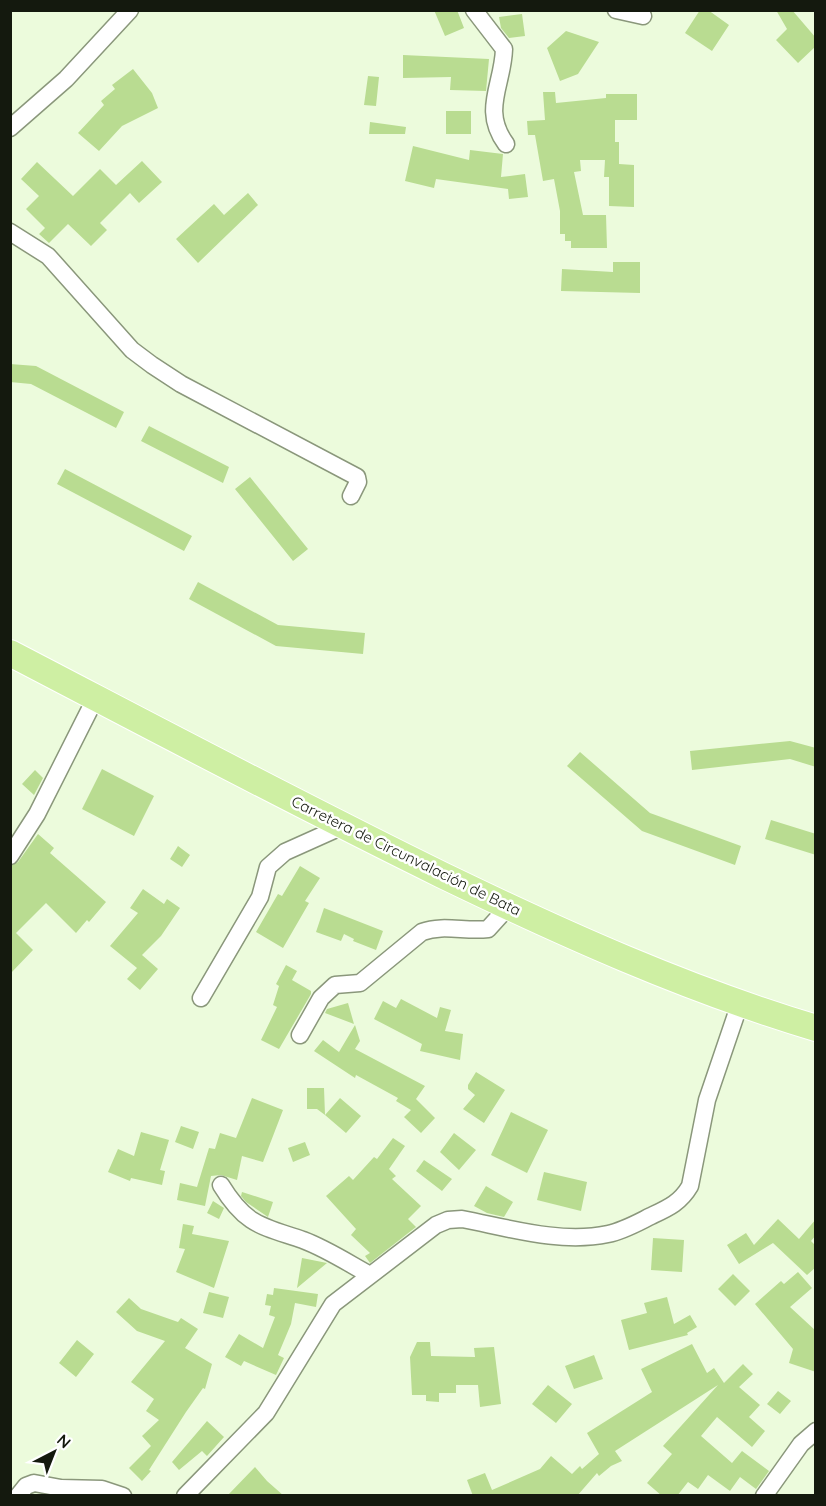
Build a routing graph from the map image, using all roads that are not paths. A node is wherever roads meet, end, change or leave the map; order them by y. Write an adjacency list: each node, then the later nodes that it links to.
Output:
1 (130, 10): 5 (street)
2 (474, 10): 6 (street)
3 (616, 10): 4 (street)
4 (643, 16)
5 (10, 128)
6 (506, 144)
7 (10, 232): 8 (street)
8 (351, 496)
9 (10, 653): 10 (main road, Carretera de Circunvalación de Bata)
10 (96, 697): 11 (main road, Carretera de Circunvalación de Bata); 12 (street)
11 (343, 826): 13 (main road, Carretera de Circunvalación de Bata); 14 (street)
12 (10, 856)
13 (508, 907): 15 (main road, Carretera de Circunvalación de Bata); 17 (street)
14 (201, 998)
15 (740, 1003): 16 (main road, Carretera de Circunvalación de Bata); 19 (street)
16 (816, 1028)
17 (300, 1035)
18 (221, 1185): 19 (street)
19 (370, 1275): 23 (street)
20 (816, 1431): 24 (street)
21 (18, 1496): 22 (street)
22 (123, 1496)
23 (185, 1496)
24 (764, 1496)

